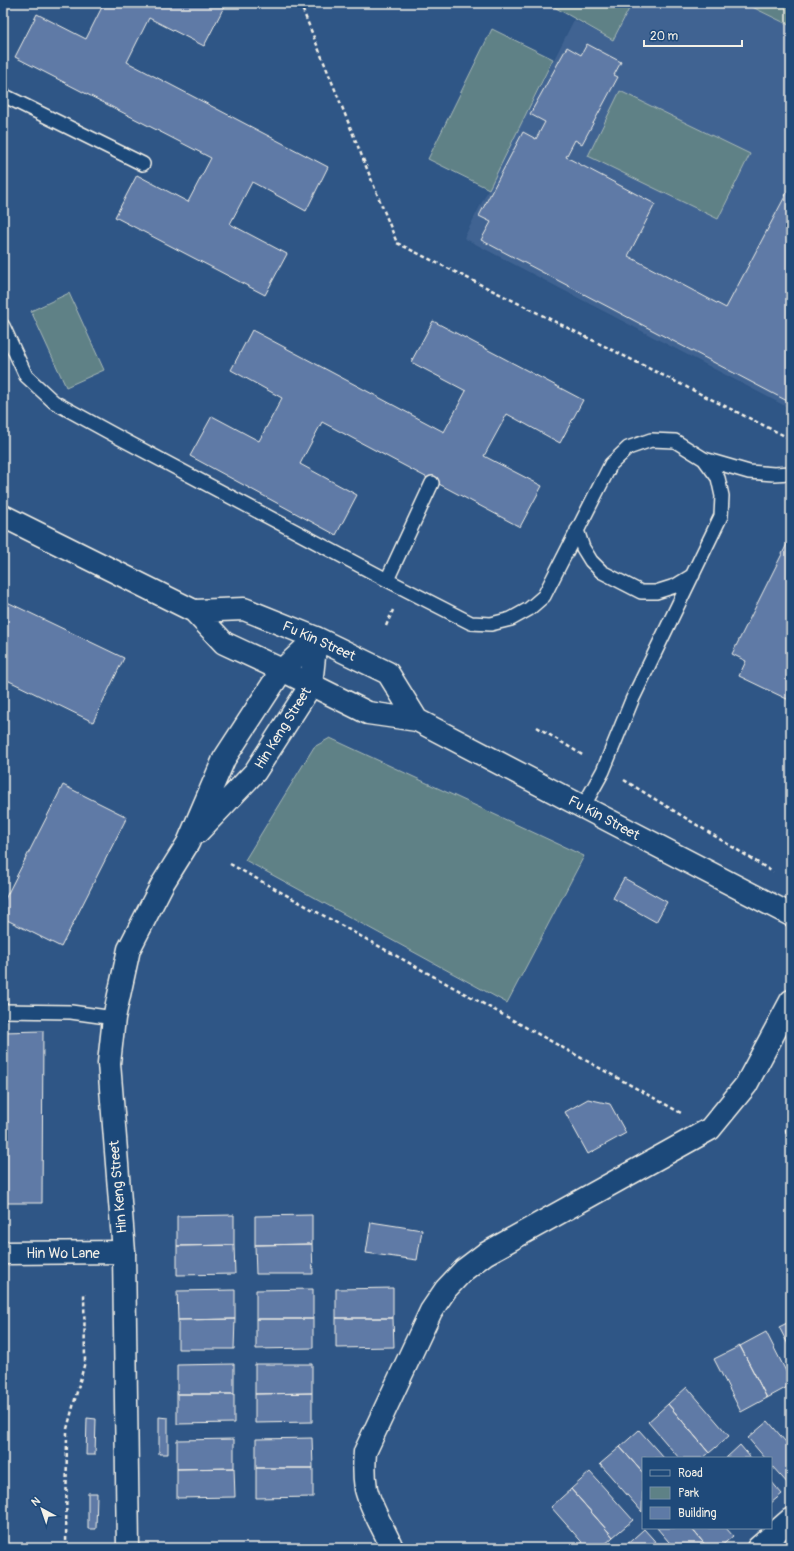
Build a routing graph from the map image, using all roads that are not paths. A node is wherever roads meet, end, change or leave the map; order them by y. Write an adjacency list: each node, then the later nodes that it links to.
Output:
1 (3, 95): 2 (lane)
2 (143, 164)
3 (3, 326): 10 (lane)
4 (704, 459): 5 (lane); 8 (lane); 9 (lane)
5 (791, 473)
6 (432, 483): 10 (lane)
7 (3, 516): 11 (street, Fu Kin Street)
8 (577, 530): 9 (lane); 10 (lane)
9 (693, 575): 16 (lane)
10 (387, 580)
11 (194, 611): 12 (street, Fu Kin Street); 13 (street, Fu Kin Street)
12 (316, 638): 13 (street, Hin Keng Street); 14 (street, Hin Keng Street); 15 (street, Fu Kin Street)
13 (282, 670): 14 (street, Fu Kin Street); 17 (street, Hin Keng Street)
14 (311, 685): 15 (street, Fu Kin Street); 17 (street, Hin Keng Street)
15 (417, 720): 16 (street, Fu Kin Street)
16 (583, 807): 18 (street, Fu Kin Street)
17 (188, 843): 21 (street, Hin Keng Street)
18 (791, 916)
19 (791, 1001): 26 (street)
20 (3, 1011): 21 (lane)
21 (114, 1018): 22 (street, Hin Keng Street)
22 (124, 1252): 23 (street, Hin Wo Lane); 25 (street, Hin Keng Street)
23 (3, 1253)
24 (791, 1519): 27 (street)
25 (128, 1548)
26 (392, 1548)
27 (758, 1548)

